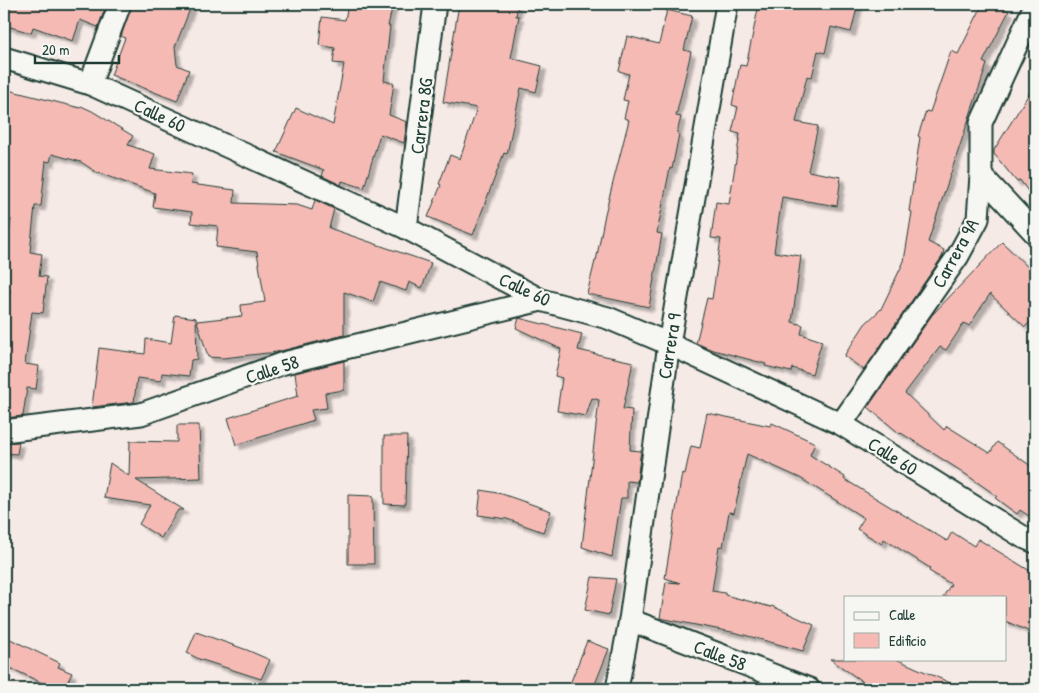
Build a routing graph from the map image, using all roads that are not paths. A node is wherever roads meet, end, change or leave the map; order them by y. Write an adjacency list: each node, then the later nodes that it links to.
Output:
1 (120, 4): 6 (street)
2 (435, 4): 8 (street, Carrera 8G)
3 (727, 4): 11 (street, Carrera 9)
4 (1035, 5): 7 (street, Carrera 9A)
5 (4, 58): 6 (street, Calle 60)
6 (90, 84): 8 (street, Calle 60)
7 (981, 175): 9 (street); 12 (street, Carrera 9A)
8 (406, 228): 10 (street, Calle 60)
9 (1035, 233)
10 (541, 300): 11 (street, Calle 60); 13 (street, Calle 58)
11 (669, 344): 12 (street, Calle 60); 15 (street, Carrera 9)
12 (842, 424): 14 (street, Calle 60)
13 (4, 431)
14 (1035, 542)
15 (630, 620): 16 (street, Carrera 9); 17 (street, Calle 58)
16 (617, 689)
17 (809, 689)

